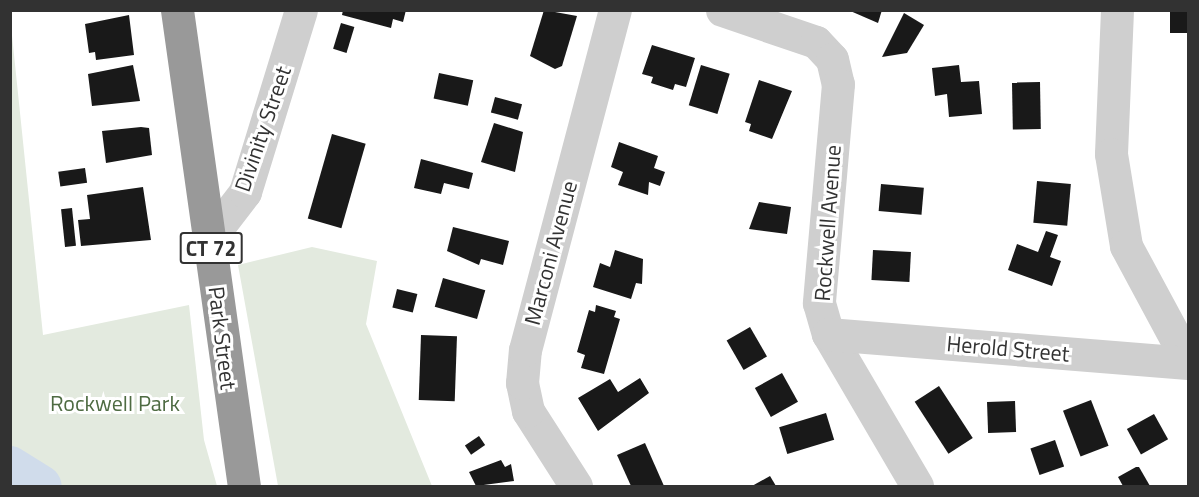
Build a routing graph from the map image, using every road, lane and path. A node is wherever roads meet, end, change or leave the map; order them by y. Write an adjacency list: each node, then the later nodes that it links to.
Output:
1 (177, 10): 6 (highway, Park Street / CT 72)
2 (301, 10): 6 (street, Divinity Street)
3 (615, 10): 10 (street, Marconi Avenue)
4 (722, 10): 7 (street, Rockwell Avenue)
5 (1117, 10): 8 (street)
6 (209, 240): 9 (highway, Park Street / CT 72)
7 (828, 334): 8 (street, Herold Street); 11 (street, Rockwell Avenue)
8 (1188, 362)
9 (244, 486)
10 (576, 486)
11 (916, 486)

